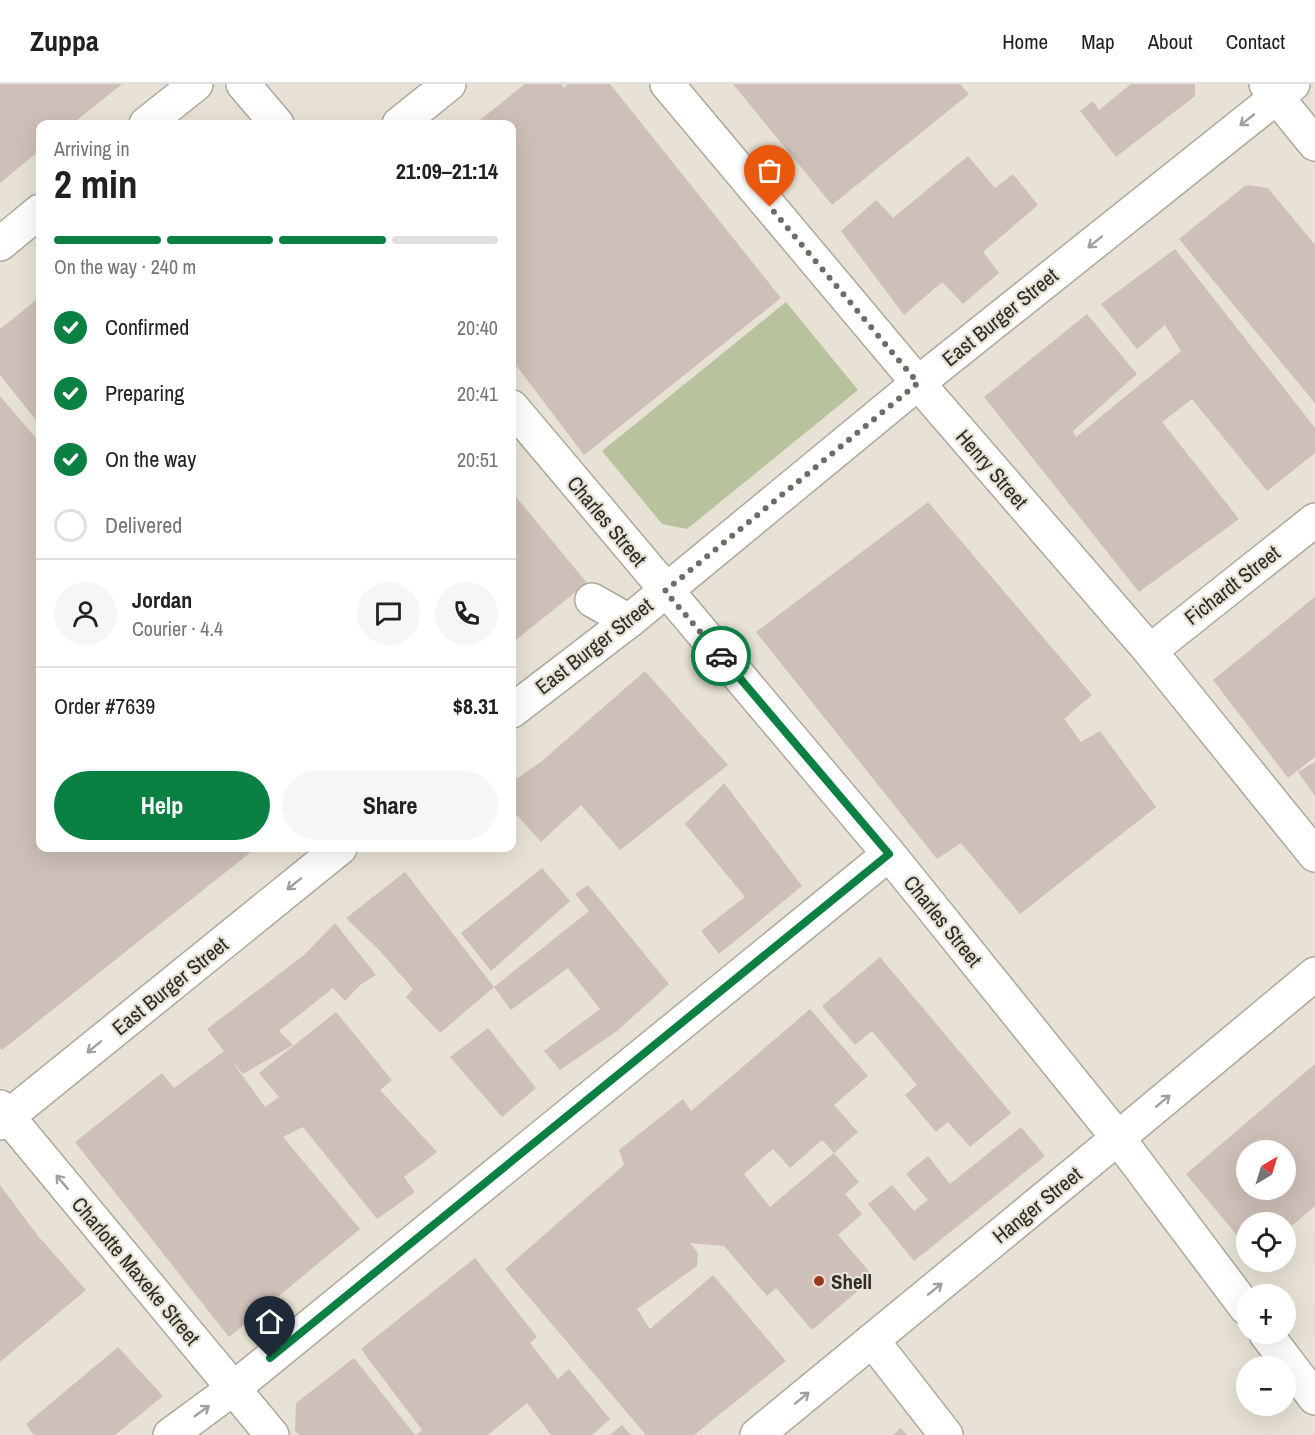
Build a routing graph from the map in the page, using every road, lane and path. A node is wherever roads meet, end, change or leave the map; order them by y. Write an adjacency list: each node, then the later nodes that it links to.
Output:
1 (196, 84): 6 (main road)
2 (243, 84): 7 (main road)
3 (449, 84): 8 (main road)
4 (667, 84): 12 (main road, Henry Street)
5 (1278, 88): 9 (main road); 12 (main road, East Burger Street, one-way to 12)
6 (151, 120)
7 (274, 120)
8 (404, 120)
9 (1315, 144)
10 (36, 214): 11 (main road)
11 (0, 243)
12 (918, 383): 15 (main road, East Burger Street); 16 (main road, Henry Street)
13 (516, 411): 15 (main road, Charles Street)
14 (1315, 520): 16 (main road, Fichardt Street)
15 (665, 591): 17 (main road, East Burger Street); 19 (main road, Charles Street)
16 (1150, 651): 20 (main road, Henry Street)
17 (516, 708)
18 (335, 852): 22 (main road, East Burger Street, one-way to 22)
19 (889, 854): 23 (main road, Charles Street); 27 (main road)
20 (1315, 855)
21 (1315, 974): 23 (main road, Hanger Street, one-way to 21)
22 (3, 1116): 27 (main road, Charlotte Maxeke Street, one-way to 22)
23 (1119, 1138): 24 (main road, Charles Street); 25 (main road, Hanger Street, one-way to 23)
24 (1236, 1295)
25 (872, 1340): 31 (main road, Hanger Street, one-way to 25); 32 (main road)
26 (1274, 1344): 28 (main road)
27 (234, 1388): 29 (main road, one-way to 27); 30 (main road, Charlotte Maxeke Street)
28 (1315, 1398)
29 (170, 1435)
30 (272, 1435)
31 (757, 1435)
32 (946, 1435)

